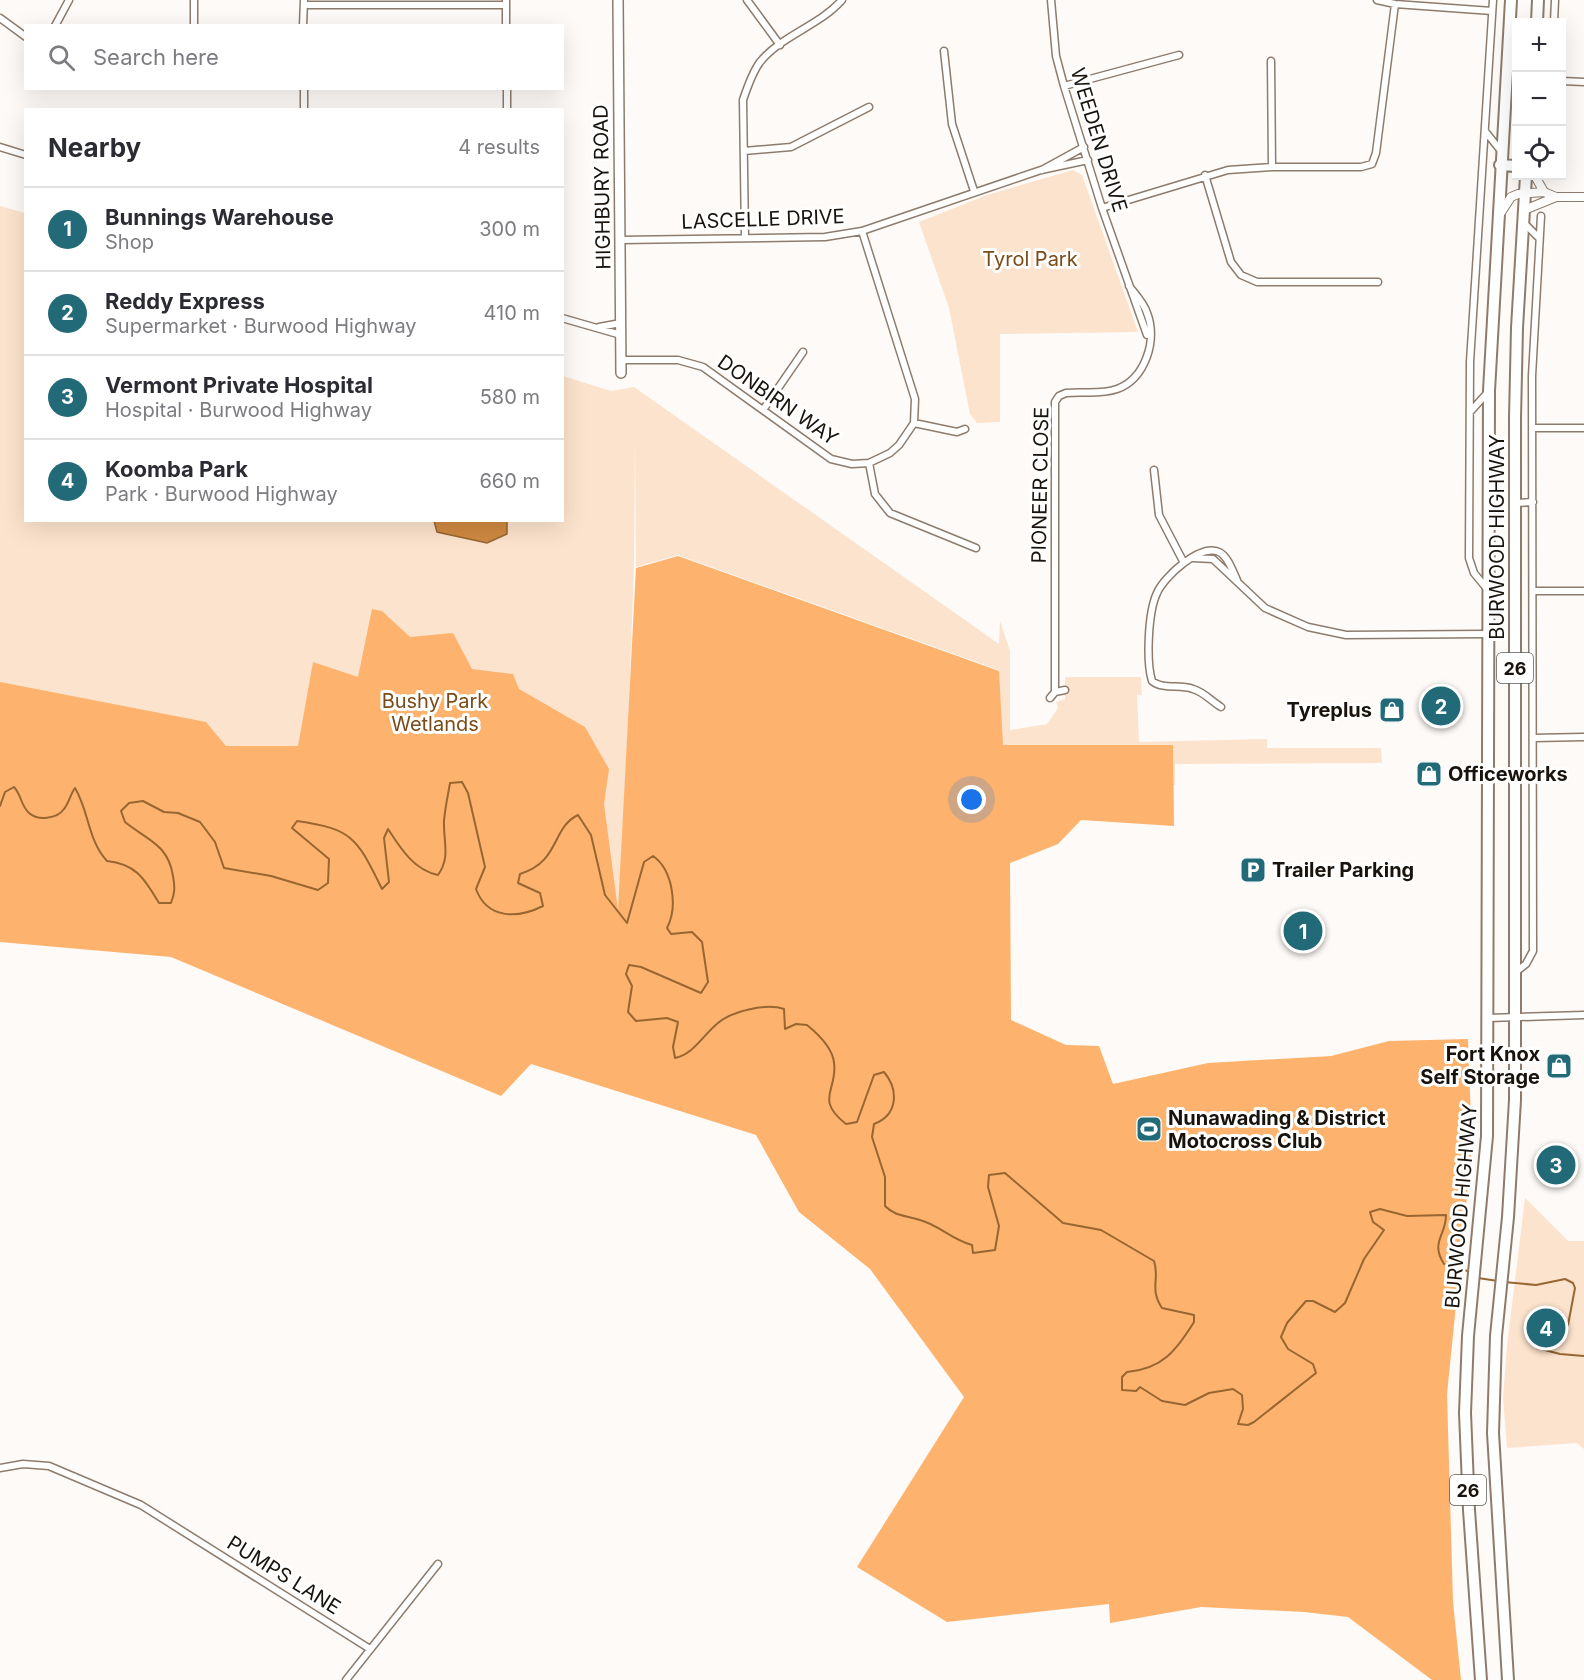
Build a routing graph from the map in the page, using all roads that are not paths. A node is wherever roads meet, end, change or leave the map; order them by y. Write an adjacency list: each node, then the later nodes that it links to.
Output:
1 (69, 0): 20 (street)
2 (194, 0): 21 (street)
3 (618, 0): 64 (main road, HIGHBURY ROAD)
4 (747, 0): 25 (street)
5 (842, 0): 25 (street)
6 (1050, 0): 31 (street, WEEDEN DRIVE)
7 (1377, 0): 15 (street)
8 (1493, 0): 16 (street, BURWOOD HIGHWAY)
9 (1511, 0): 41 (highway, BURWOOD HIGHWAY / 26)
10 (1538, 0): 18 (highway)
11 (1555, 0): 19 (street)
12 (304, 2): 13 (street); 22 (street)
13 (408, 3): 14 (street)
14 (506, 3): 23 (street)
15 (1395, 4): 16 (street); 46 (street)
16 (1492, 11): 37 (street, BURWOOD HIGHWAY)
17 (0, 18): 24 (street)
18 (1536, 18)
19 (1554, 18)
20 (56, 24)
21 (194, 24)
22 (303, 24)
23 (506, 24)
24 (24, 36)
25 (780, 45): 40 (street)
26 (944, 51): 51 (street)
27 (1179, 54): 31 (street)
28 (1271, 61): 46 (street)
29 (1566, 81): 30 (street)
30 (1584, 82)
31 (1064, 86): 39 (street, WEEDEN DRIVE)
32 (304, 90): 35 (street)
33 (507, 90): 36 (street)
34 (869, 107): 40 (street)
35 (304, 108)
36 (507, 108)
37 (1484, 130): 41 (street); 76 (street, BURWOOD HIGHWAY)
38 (0, 147): 42 (street)
39 (1084, 147): 43 (street, WEEDEN DRIVE); 47 (street, LASCELLE DRIVE)
40 (744, 151): 62 (street)
41 (1501, 151): 44 (highway, BURWOOD HIGHWAY / 26)
42 (24, 154)
43 (1088, 160): 47 (street, LASCELLE DRIVE); 56 (street, WEEDEN DRIVE)
44 (1500, 165): 45 (highway); 59 (highway, BURWOOD HIGHWAY / 26)
45 (1512, 166)
46 (1272, 167): 48 (street)
47 (1041, 170): 51 (street, LASCELLE DRIVE)
48 (1205, 175): 56 (street); 65 (street)
49 (1526, 180): 53 (highway, BURWOOD HIGHWAY / 26)
50 (1537, 180): 52 (street)
51 (974, 191): 61 (street, LASCELLE DRIVE)
52 (1544, 192): 53 (street); 54 (street)
53 (1525, 193): 57 (highway, BURWOOD HIGHWAY / 26); 59 (street)
54 (1556, 197): 55 (street); 57 (street)
55 (1584, 197)
56 (1102, 208): 70 (street, WEEDEN DRIVE)
57 (1524, 210): 60 (highway, BURWOOD HIGHWAY / 26)
58 (1540, 216): 63 (street, BURWOOD HIGHWAY)
59 (1498, 218): 74 (highway, BURWOOD HIGHWAY / 26)
60 (1523, 223): 63 (street); 84 (highway, BURWOOD HIGHWAY / 26)
61 (862, 231): 62 (street, LASCELLE DRIVE); 77 (street)
62 (745, 238): 64 (street, LASCELLE DRIVE)
63 (1539, 238): 78 (street, BURWOOD HIGHWAY)
64 (620, 240): 67 (main road, HIGHBURY ROAD)
65 (1378, 282)
66 (564, 319): 68 (street)
67 (621, 323): 68 (street); 69 (main road, HIGHBURY ROAD)
68 (595, 328): 69 (street)
69 (621, 335): 72 (main road, HIGHBURY ROAD)
70 (1149, 345): 92 (street, PIONEER CLOSE)
71 (803, 352): 75 (street)
72 (621, 360): 73 (main road, HIGHBURY ROAD); 75 (street, DONBIRN WAY)
73 (621, 374)
74 (1489, 391): 76 (street, BURWOOD HIGHWAY); 87 (highway, BURWOOD HIGHWAY / 26)
75 (763, 410): 81 (street, DONBIRN WAY)
76 (1470, 412): 87 (street, BURWOOD HIGHWAY)
77 (914, 423): 80 (street); 81 (street)
78 (1532, 428): 79 (street); 83 (street, BURWOOD HIGHWAY)
79 (1584, 428)
80 (965, 429)
81 (869, 463): 85 (street)
82 (1154, 470): 86 (street)
83 (1533, 502): 84 (street); 88 (street, BURWOOD HIGHWAY)
84 (1515, 503): 99 (highway, BURWOOD HIGHWAY / 26)
85 (976, 548)
86 (1184, 563): 90 (street); 94 (street)
87 (1488, 591): 90 (highway, BURWOOD HIGHWAY / 26)
88 (1533, 591): 89 (street); 98 (street, BURWOOD HIGHWAY)
89 (1584, 591)
90 (1487, 634): 102 (highway, BURWOOD HIGHWAY / 26)
91 (1065, 690): 92 (street)
92 (1055, 692): 93 (street)
93 (1050, 698)
94 (1210, 701): 95 (street); 96 (street)
95 (1203, 706)
96 (1221, 707)
97 (1584, 737): 98 (street)
98 (1533, 738): 99 (street, BURWOOD HIGHWAY)
99 (1517, 971): 101 (highway, BURWOOD HIGHWAY / 26)
100 (1584, 1015): 101 (street)
101 (1517, 1016): 102 (street); 108 (highway, BURWOOD HIGHWAY / 26)
102 (1488, 1018): 107 (highway, BURWOOD HIGHWAY / 26)
103 (0, 1468): 105 (street, PUMPS LANE)
104 (438, 1564): 105 (street)
105 (370, 1650): 106 (street)
106 (346, 1680)
107 (1481, 1680)
108 (1508, 1680)

